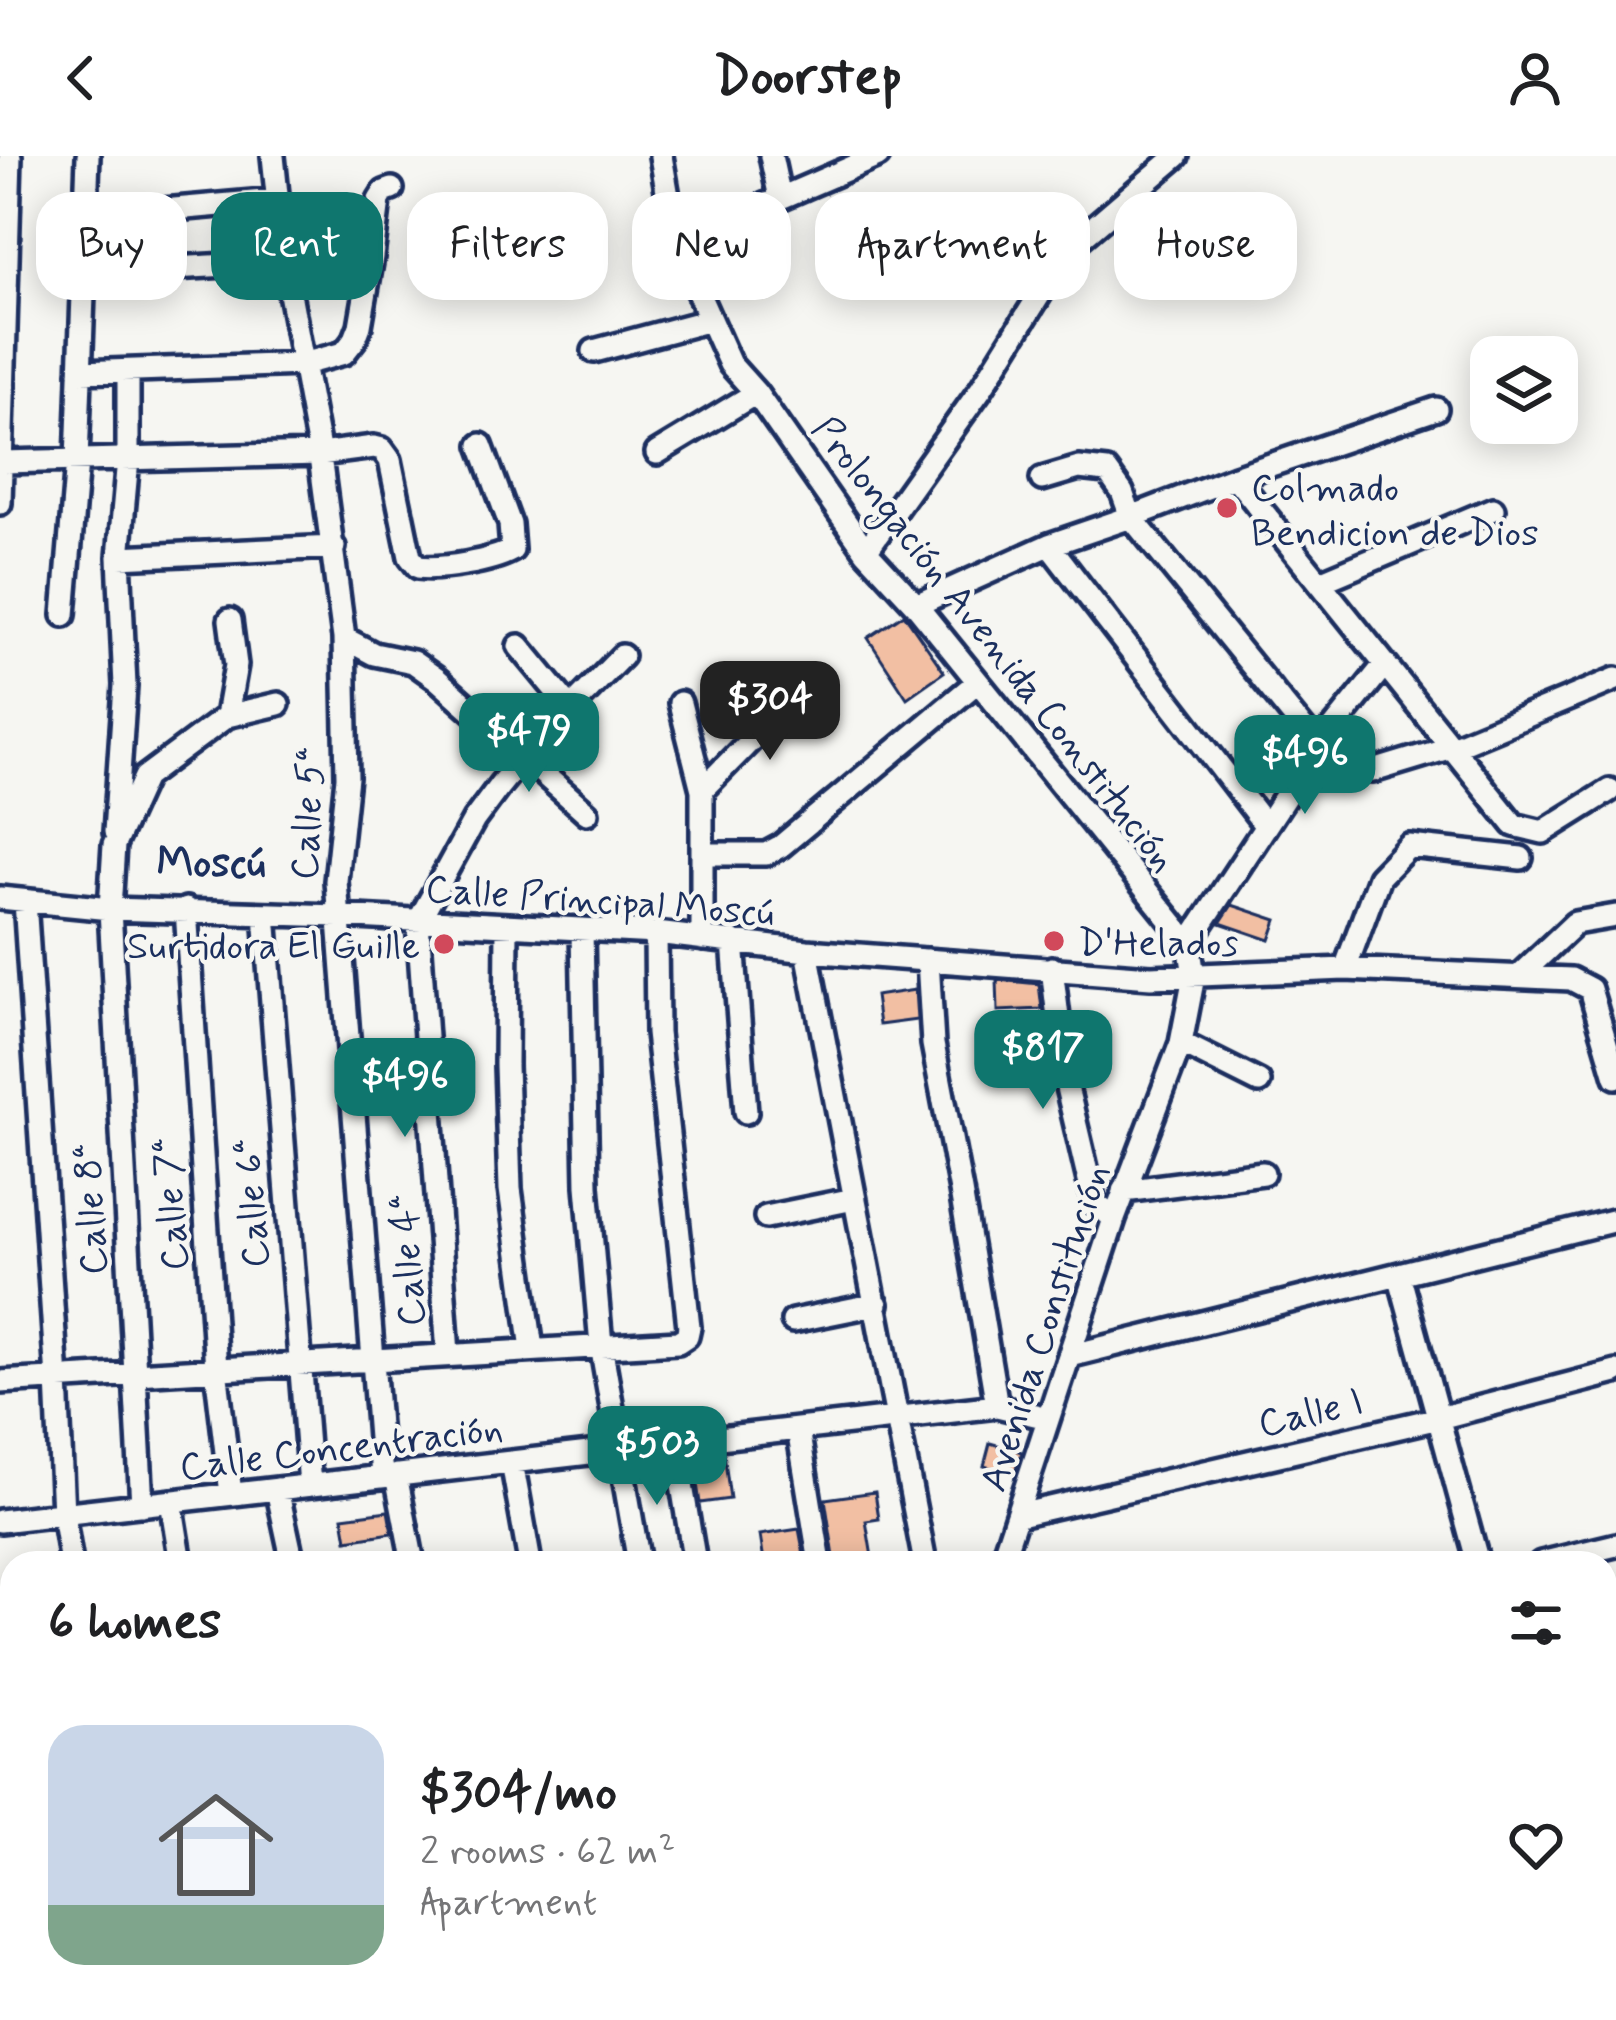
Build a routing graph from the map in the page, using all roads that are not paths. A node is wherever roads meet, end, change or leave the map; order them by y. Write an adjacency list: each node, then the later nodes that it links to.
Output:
1 (10, 156): 31 (street)
2 (88, 156): 9 (street)
3 (273, 156): 10 (street, Calle 5ª)
4 (661, 156): 11 (street, Prolongación Avenida Constitución)
5 (770, 156): 12 (street)
6 (878, 156): 13 (street)
7 (1177, 156): 39 (street)
8 (392, 188): 14 (street)
9 (86, 192)
10 (275, 192)
11 (667, 192)
12 (779, 192)
13 (791, 193)
14 (383, 194)
15 (82, 300): 22 (street)
16 (291, 300): 21 (street, Calle 5ª)
17 (365, 300): 21 (street)
18 (701, 300): 19 (street, Prolongación Avenida Constitución)
19 (710, 320): 20 (street); 24 (street, Prolongación Avenida Constitución)
20 (594, 351)
21 (303, 364): 23 (street); 28 (street, Calle 5ª)
22 (80, 372): 23 (street); 30 (street)
23 (128, 372): 29 (street, Calle 8ª)
24 (756, 393): 27 (street); 39 (street, Prolongación Avenida Constitución)
25 (1436, 409): 32 (street)
26 (481, 445): 28 (street)
27 (657, 453)
28 (320, 454): 29 (street); 38 (street, Calle 5ª)
29 (128, 459): 30 (street); 40 (street, Calle 8ª)
30 (77, 461): 31 (street); 43 (street)
31 (3, 462): 34 (street)
32 (1235, 476): 36 (street); 41 (street)
33 (1042, 479): 36 (street)
34 (0, 503)
35 (1492, 508): 41 (street)
36 (1131, 517): 37 (street); 56 (street)
37 (1049, 545): 42 (street); 62 (street)
38 (334, 547): 40 (street); 45 (street, Calle 5ª)
39 (866, 551): 42 (street, Prolongación Avenida Constitución)
40 (119, 557): 63 (street, Calle 8ª)
41 (1320, 582): 48 (street)
42 (916, 605): 50 (street, Prolongación Avenida Constitución)
43 (64, 615)
44 (230, 620): 55 (street)
45 (344, 638): 58 (street); 71 (street, Calle 5ª)
46 (519, 646): 54 (street)
47 (622, 656): 54 (street)
48 (1385, 664): 56 (street); 57 (street)
49 (1616, 679): 57 (street)
50 (976, 682): 64 (street); 79 (street, Prolongación Avenida Constitución)
51 (796, 694): 59 (street)
52 (680, 703): 59 (street)
53 (278, 704): 55 (street)
54 (571, 709): 58 (street)
55 (227, 716): 63 (street)
56 (1318, 747): 57 (street); 62 (street)
57 (1452, 747): 60 (street)
58 (522, 758): 61 (street); 73 (street)
59 (702, 790): 64 (street)
60 (1610, 790)
61 (587, 813)
62 (1265, 825): 79 (street)
63 (114, 845): 68 (street, Calle 8ª)
64 (703, 854): 77 (street)
65 (1521, 858): 83 (street)
66 (0, 898): 67 (street, Calle Principal Moscú)
67 (25, 901): 68 (street, Calle Principal Moscú); 108 (street)
68 (110, 909): 69 (street, Calle Principal Moscú); 107 (street, Calle 8ª)
69 (186, 909): 70 (street, Calle Principal Moscú); 105 (street, Calle 7ª)
70 (265, 914): 71 (street, Calle Principal Moscú); 104 (street, Calle 6ª)
71 (338, 916): 73 (street, Calle Principal Moscú); 103 (street, Calle 5ª)
72 (1616, 916): 84 (street)
73 (418, 922): 74 (street, Calle Principal Moscú); 101 (street, Calle 4ª)
74 (507, 925): 75 (street, Calle Principal Moscú); 100 (street)
75 (582, 931): 76 (street, Calle Principal Moscú); 99 (street)
76 (656, 933): 77 (street, Calle Principal Moscú); 99 (street)
77 (702, 939): 78 (street, Calle Principal Moscú)
78 (734, 941): 80 (street, Calle Principal Moscú); 89 (street)
79 (1189, 944): 85 (street)
80 (807, 951): 81 (street, Calle Principal Moscú); 92 (street)
81 (928, 960): 82 (street, Calle Principal Moscú); 110 (street)
82 (1052, 968): 85 (street, Calle Principal Moscú); 94 (street)
83 (1346, 969): 84 (street, Calle Principal Moscú); 85 (street, Calle Principal Moscú)
84 (1521, 974): 87 (street, Calle Principal Moscú)
85 (1194, 976): 86 (street, Avenida Constitución)
86 (1180, 1043): 88 (street); 91 (street, Avenida Constitución)
87 (1616, 1077)
88 (1259, 1082)
89 (746, 1112)
90 (1263, 1173): 91 (street)
91 (1124, 1191): 94 (street, Avenida Constitución)
92 (854, 1199): 93 (street); 97 (street)
93 (766, 1217)
94 (1114, 1219): 102 (street, Avenida Constitución)
95 (1616, 1220): 96 (street)
96 (1400, 1274): 102 (street); 113 (street)
97 (877, 1304): 98 (street); 111 (street)
98 (794, 1321)
99 (601, 1345): 100 (street); 116 (street)
100 (532, 1349): 101 (street)
101 (448, 1354): 103 (street)
102 (1069, 1356): 112 (street, Avenida Constitución)
103 (371, 1359): 104 (street); 118 (street, Calle 5ª)
104 (298, 1364): 105 (street); 119 (street, Calle 6ª)
105 (216, 1369): 107 (street); 121 (street, Calle 7ª)
106 (1616, 1372): 113 (street, Calle I)
107 (134, 1374): 108 (street); 123 (street, Calle 8ª)
108 (57, 1378): 109 (street); 124 (street)
109 (0, 1382)
110 (998, 1406): 111 (street, Calle Concentración); 112 (street, Calle Concentración)
111 (897, 1418): 114 (street, Calle Concentración); 135 (street)
112 (1048, 1418): 125 (street, Avenida Constitución)
113 (1439, 1418): 125 (street, Calle I); 137 (street)
114 (797, 1429): 115 (street, Calle Concentración); 134 (street)
115 (676, 1443): 116 (street, Calle Concentración); 133 (street)
116 (617, 1450): 117 (street, Calle Concentración); 132 (street)
117 (512, 1462): 118 (street, Calle Concentración); 131 (street)
118 (389, 1476): 119 (street, Calle Concentración); 130 (street, Calle 5ª)
119 (310, 1485): 120 (street, Calle Concentración)
120 (278, 1489): 121 (street, Calle Concentración); 129 (street)
121 (231, 1494): 122 (street, Calle Concentración)
122 (171, 1502): 123 (street, Calle Concentración); 128 (street)
123 (142, 1504): 124 (street, Calle Concentración)
124 (63, 1514): 126 (street, Calle Concentración); 127 (street)
125 (1018, 1515): 136 (street, Avenida Constitución)
126 (0, 1521)
127 (69, 1551)
128 (179, 1551)
129 (291, 1551)
130 (410, 1551)
131 (528, 1551)
132 (636, 1551)
133 (693, 1551)
134 (818, 1551)
135 (924, 1551)
136 (1005, 1551)
137 (1475, 1551)

